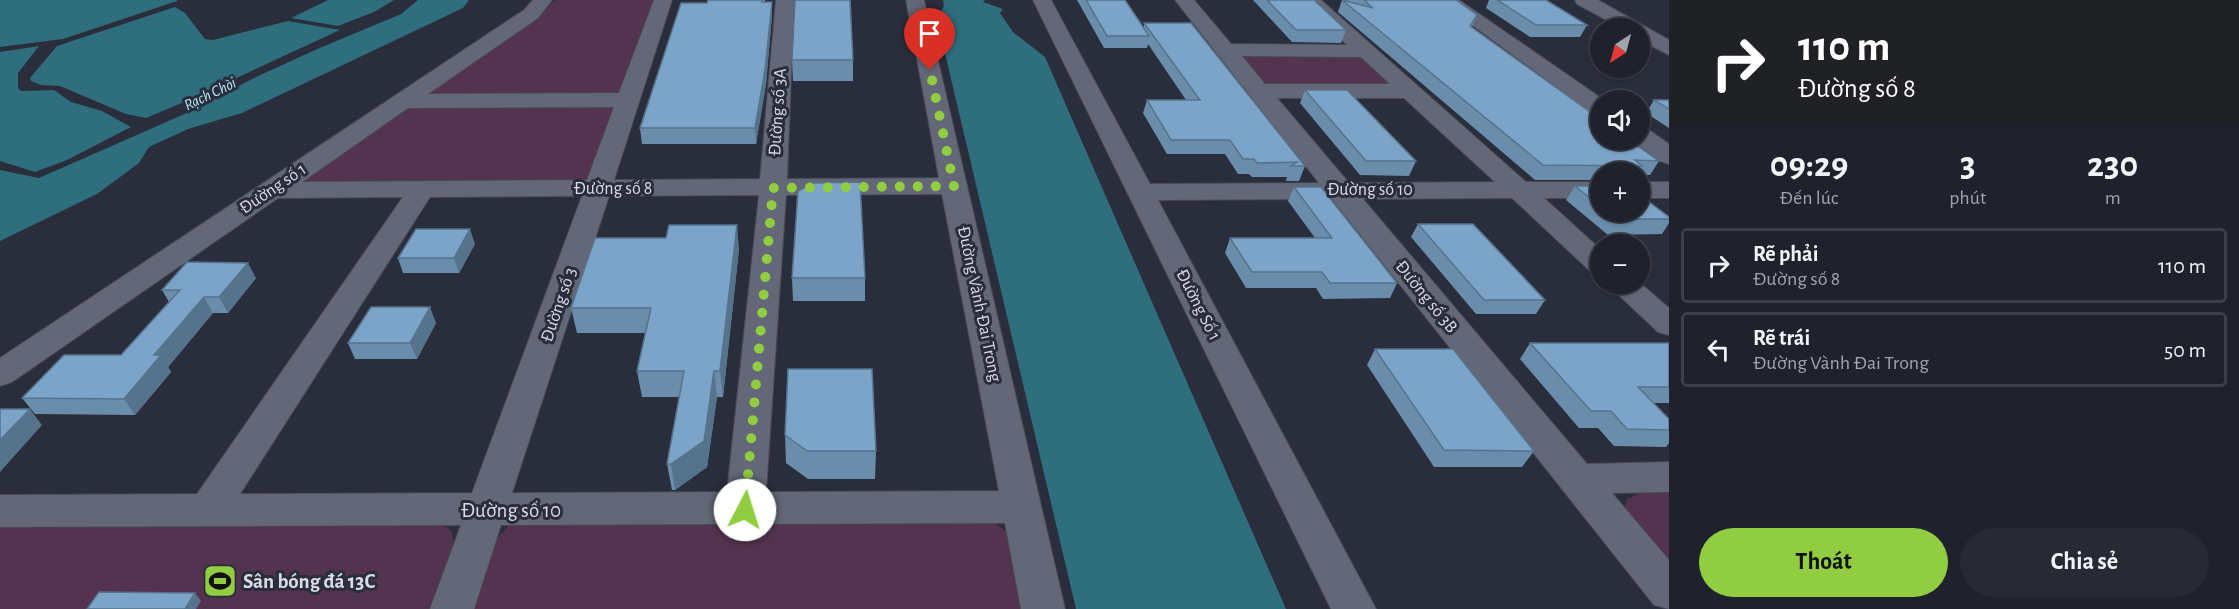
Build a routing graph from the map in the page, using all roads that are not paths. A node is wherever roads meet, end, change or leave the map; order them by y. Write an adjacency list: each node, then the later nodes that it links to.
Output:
1 (543, 0): 20 (street, Đường số 1)
2 (663, 0): 19 (street, Đường số 3)
3 (785, 0): 25 (street, Đường số 3A)
4 (915, 0): 24 (street, Đường Vành Đai Trong)
5 (1042, 0): 34 (street, Đường Số 1)
6 (1184, 0): 15 (street, Đường số 3B)
7 (1310, 0): 16 (street)
8 (1447, 0): 21 (street)
9 (1584, 0): 10 (street)
10 (1615, 18)
11 (1650, 32): 12 (street)
12 (1669, 33)
13 (1650, 38): 14 (street)
14 (1669, 49)
15 (1226, 50): 16 (street); 17 (street, Đường số 3B)
16 (1364, 51): 18 (street)
17 (1259, 91): 18 (street); 29 (street, Đường số 3B)
18 (1408, 91): 30 (street)
19 (629, 100): 20 (street); 27 (street, Đường số 3)
20 (402, 101): 28 (street, Đường số 1)
21 (1590, 101)
22 (1650, 142): 23 (street)
23 (1669, 156)
24 (954, 186): 25 (street, Đường số 8); 41 (street, Đường Vành Đai Trong)
25 (773, 188): 27 (street, Đường số 8); 43 (street, Đường số 3A)
26 (422, 189): 27 (street, Đường số 8); 28 (street, Đường số 8); 45 (street)
27 (598, 189): 42 (street, Đường số 3)
28 (271, 190): 38 (street, Đường số 1)
29 (1338, 190): 30 (street, Đường số 10); 34 (street, Đường số 10); 40 (street, Đường số 3B)
30 (1518, 190): 31 (street, Đường số 10); 35 (street)
31 (1590, 190)
32 (1650, 190): 33 (street)
33 (1669, 190)
34 (1140, 192): 49 (street, Đường Số 1)
35 (1590, 255)
36 (1633, 294): 37 (street)
37 (1669, 325)
38 (0, 374)
39 (1669, 477): 40 (street)
40 (1576, 479): 46 (street, Đường số 3B)
41 (1022, 507): 43 (street, Đường số 10); 48 (street, Đường Vành Đai Trong)
42 (488, 510): 43 (street, Đường số 10); 45 (street, Đường số 10); 47 (street, Đường số 3)
43 (745, 510)
44 (0, 511): 45 (street, Đường số 10)
45 (207, 511)
46 (1669, 592)
47 (452, 609)
48 (1043, 609)
49 (1354, 609)

